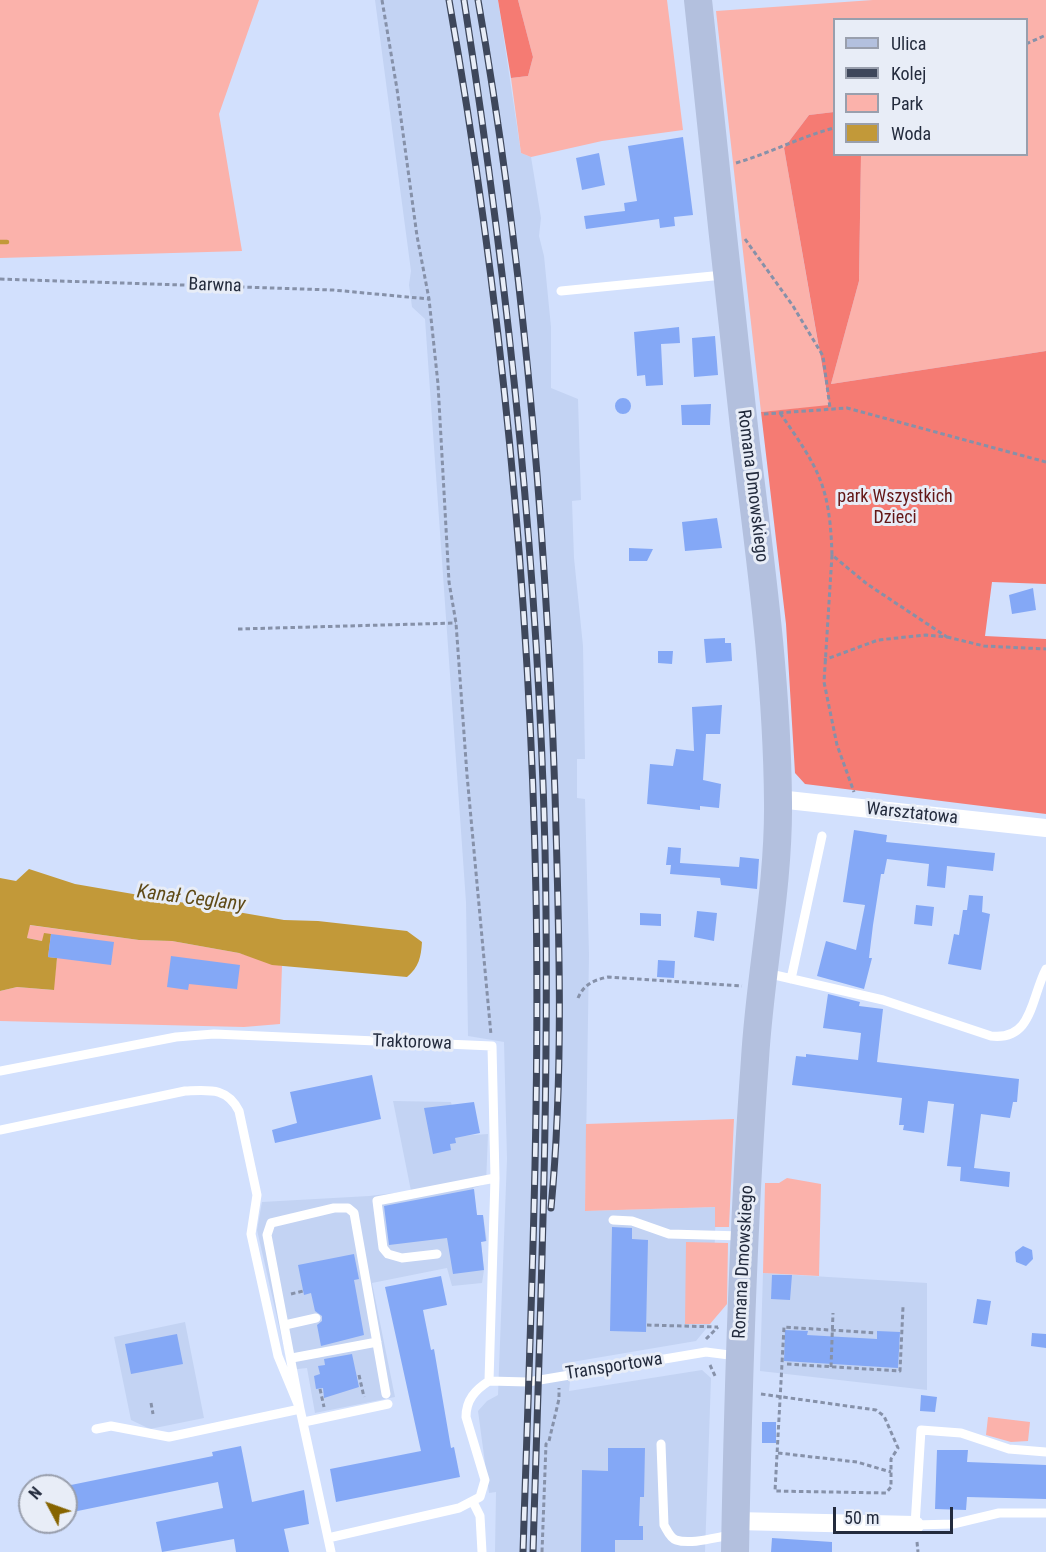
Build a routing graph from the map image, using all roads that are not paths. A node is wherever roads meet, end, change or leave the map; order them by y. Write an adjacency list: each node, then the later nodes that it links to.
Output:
1 (698, 0): 2 (main road, Romana Dmowskiego)
2 (728, 275): 3 (lane); 4 (main road, Romana Dmowskiego)
3 (561, 291)
4 (778, 799): 5 (street, Warsztatowa); 8 (main road, Romana Dmowskiego)
5 (1046, 828)
6 (822, 836): 8 (lane)
7 (1046, 969): 8 (lane)
8 (772, 979): 13 (main road, Romana Dmowskiego)
9 (0, 1071): 11 (lane, Traktorowa)
10 (0, 1130): 21 (lane)
11 (495, 1178): 14 (lane); 20 (lane)
12 (612, 1220): 13 (lane)
13 (745, 1236): 18 (main road, Romana Dmowskiego)
14 (437, 1254)
15 (316, 1318): 16 (lane)
16 (285, 1325): 17 (lane); 19 (lane)
17 (377, 1342): 19 (lane); 22 (lane)
18 (739, 1356): 20 (lane, Transportowa); 29 (main road, Romana Dmowskiego)
19 (292, 1358): 21 (lane)
20 (489, 1382): 26 (lane)
21 (300, 1409): 22 (lane); 23 (lane)
22 (304, 1422): 30 (lane)
23 (96, 1429)
24 (661, 1444): 29 (lane)
25 (1046, 1452): 28 (lane)
26 (473, 1502): 30 (lane); 32 (lane)
27 (1046, 1513): 28 (lane)
28 (915, 1525): 29 (street)
29 (735, 1536)
30 (328, 1538): 31 (lane)
31 (331, 1552)
32 (482, 1552)

